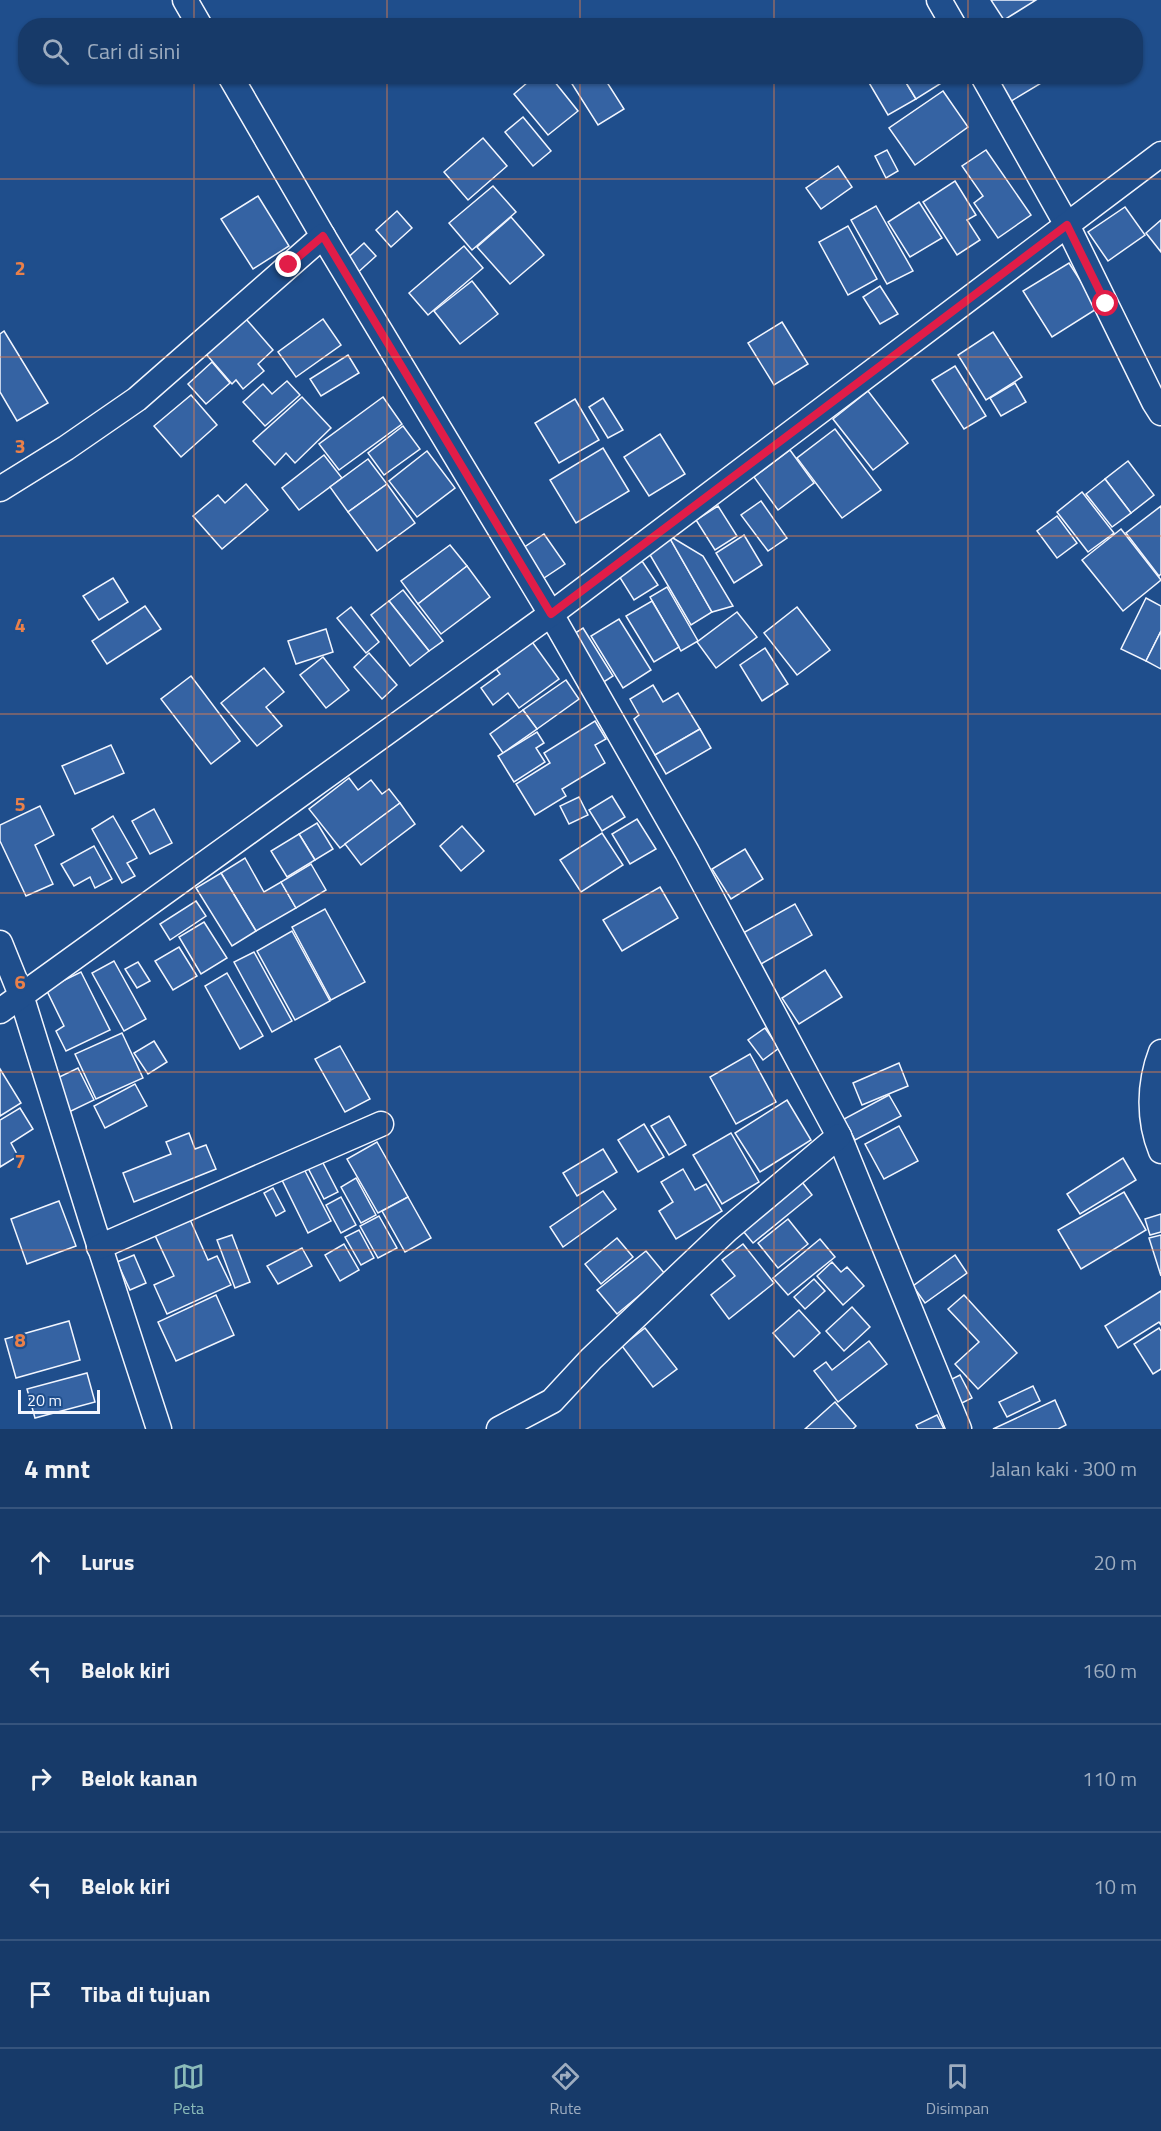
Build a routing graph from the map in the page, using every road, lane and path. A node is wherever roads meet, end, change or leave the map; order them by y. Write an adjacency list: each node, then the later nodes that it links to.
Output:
1 (185, 0): 3 (street)
2 (939, 0): 4 (street)
3 (195, 18)
4 (949, 18)
5 (235, 84): 9 (street)
6 (988, 84): 8 (street)
7 (1161, 154): 8 (street)
8 (1067, 225): 10 (street); 12 (street)
9 (323, 236): 11 (street); 12 (street)
10 (1161, 413)
11 (0, 489)
12 (551, 614): 14 (street); 18 (street)
13 (0, 943): 14 (street)
14 (21, 995): 15 (street); 20 (street)
15 (0, 1011)
16 (1161, 1052): 19 (street)
17 (381, 1124): 20 (street)
18 (839, 1136): 22 (street); 23 (street)
19 (1161, 1151)
20 (99, 1247): 21 (street)
21 (159, 1429)
22 (499, 1429)
23 (959, 1429)

